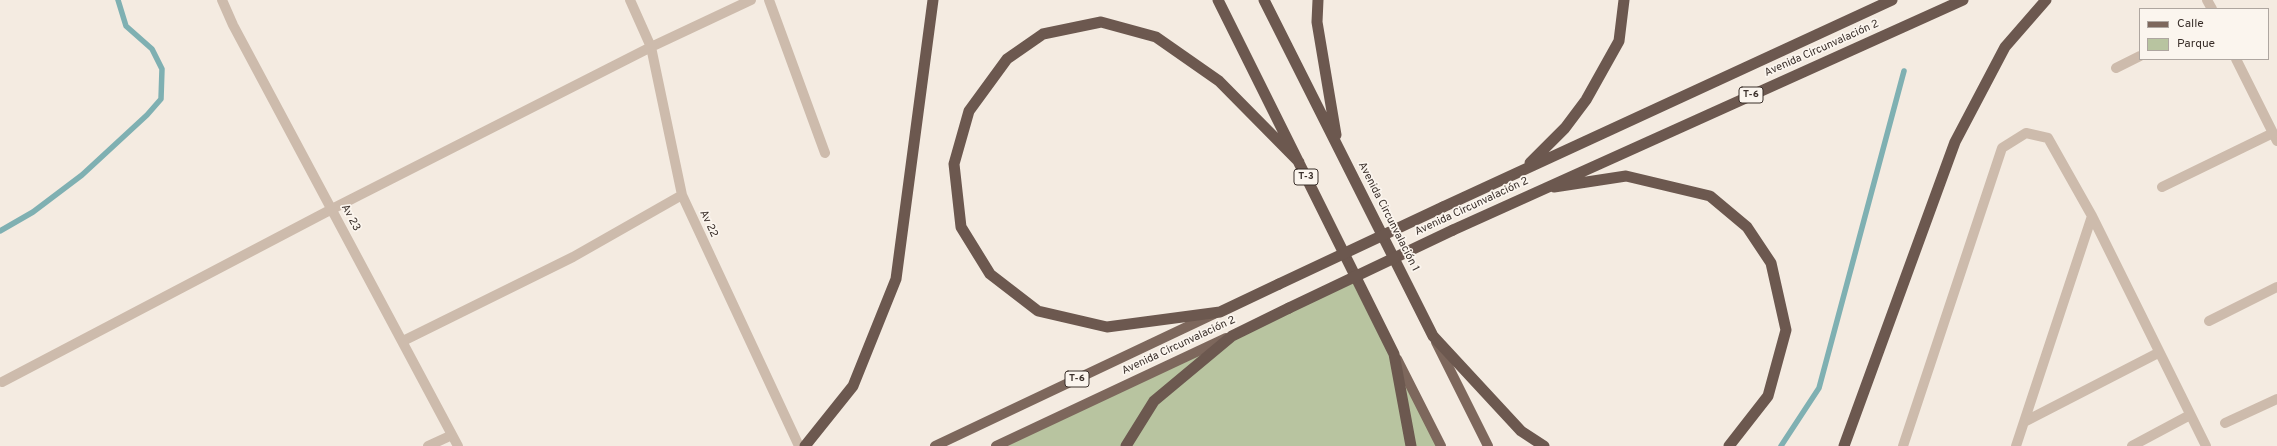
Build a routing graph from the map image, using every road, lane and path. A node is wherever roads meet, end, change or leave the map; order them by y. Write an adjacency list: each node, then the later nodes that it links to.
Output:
1 (222, 0): 25 (street, Av 23)
2 (630, 0): 13 (street, Av 22)
3 (751, 0): 13 (street)
4 (769, 0): 19 (street)
5 (933, 0): 44 (highway)
6 (1218, 0): 20 (highway, T-3)
7 (1264, 0): 18 (highway, Avenida Circunvalación 1)
8 (1318, 0): 18 (highway)
9 (1624, 0): 21 (highway)
10 (1892, 0): 21 (highway, Avenida Circunvalación 2 / T-6)
11 (1963, 0): 23 (highway, Avenida Circunvalación 2 / T-6)
12 (2046, 0): 53 (highway)
13 (651, 47): 24 (street, Av 22); 25 (street)
14 (2139, 56): 16 (street)
15 (2236, 60): 17 (street)
16 (2116, 68)
17 (2275, 137): 22 (street)
18 (1338, 147): 31 (highway, Avenida Circunvalación 1)
19 (825, 153)
20 (1299, 162): 28 (highway); 34 (highway, T-3)
21 (1526, 168): 28 (highway, Avenida Circunvalación 2 / T-6, bridge)
22 (2162, 187)
23 (1540, 190): 30 (highway, Avenida Circunvalación 2 / T-6, bridge); 52 (highway)
24 (682, 195): 32 (street); 43 (street, Av 22)
25 (332, 209): 32 (street, Av 23); 35 (street)
26 (2092, 216): 33 (street); 38 (street); 54 (street)
27 (2277, 287): 29 (street)
28 (1220, 312): 45 (main road, Avenida Circunvalación 2 / T-6)
29 (2209, 321)
30 (1232, 336): 46 (main road, Avenida Circunvalación 2 / T-6); 47 (highway)
31 (1433, 336): 50 (main road, Avenida Circunvalación 1); 51 (highway)
32 (402, 341): 40 (street, Av 23)
33 (2158, 353): 37 (street); 38 (street)
34 (1394, 354): 48 (highway); 49 (main road, T-3)
35 (2, 382)
36 (2277, 399): 39 (street)
37 (2190, 414): 56 (street); 57 (street)
38 (2024, 422): 55 (street)
39 (2225, 423)
40 (452, 435): 41 (street); 42 (street, Av 23)
41 (428, 446)
42 (458, 446)
43 (799, 446)
44 (805, 446)
45 (935, 446)
46 (996, 446)
47 (1126, 446)
48 (1411, 446)
49 (1441, 446)
50 (1488, 446)
51 (1544, 446)
52 (1729, 446)
53 (1844, 446)
54 (1903, 446)
55 (2016, 446)
56 (2132, 446)
57 (2206, 446)

